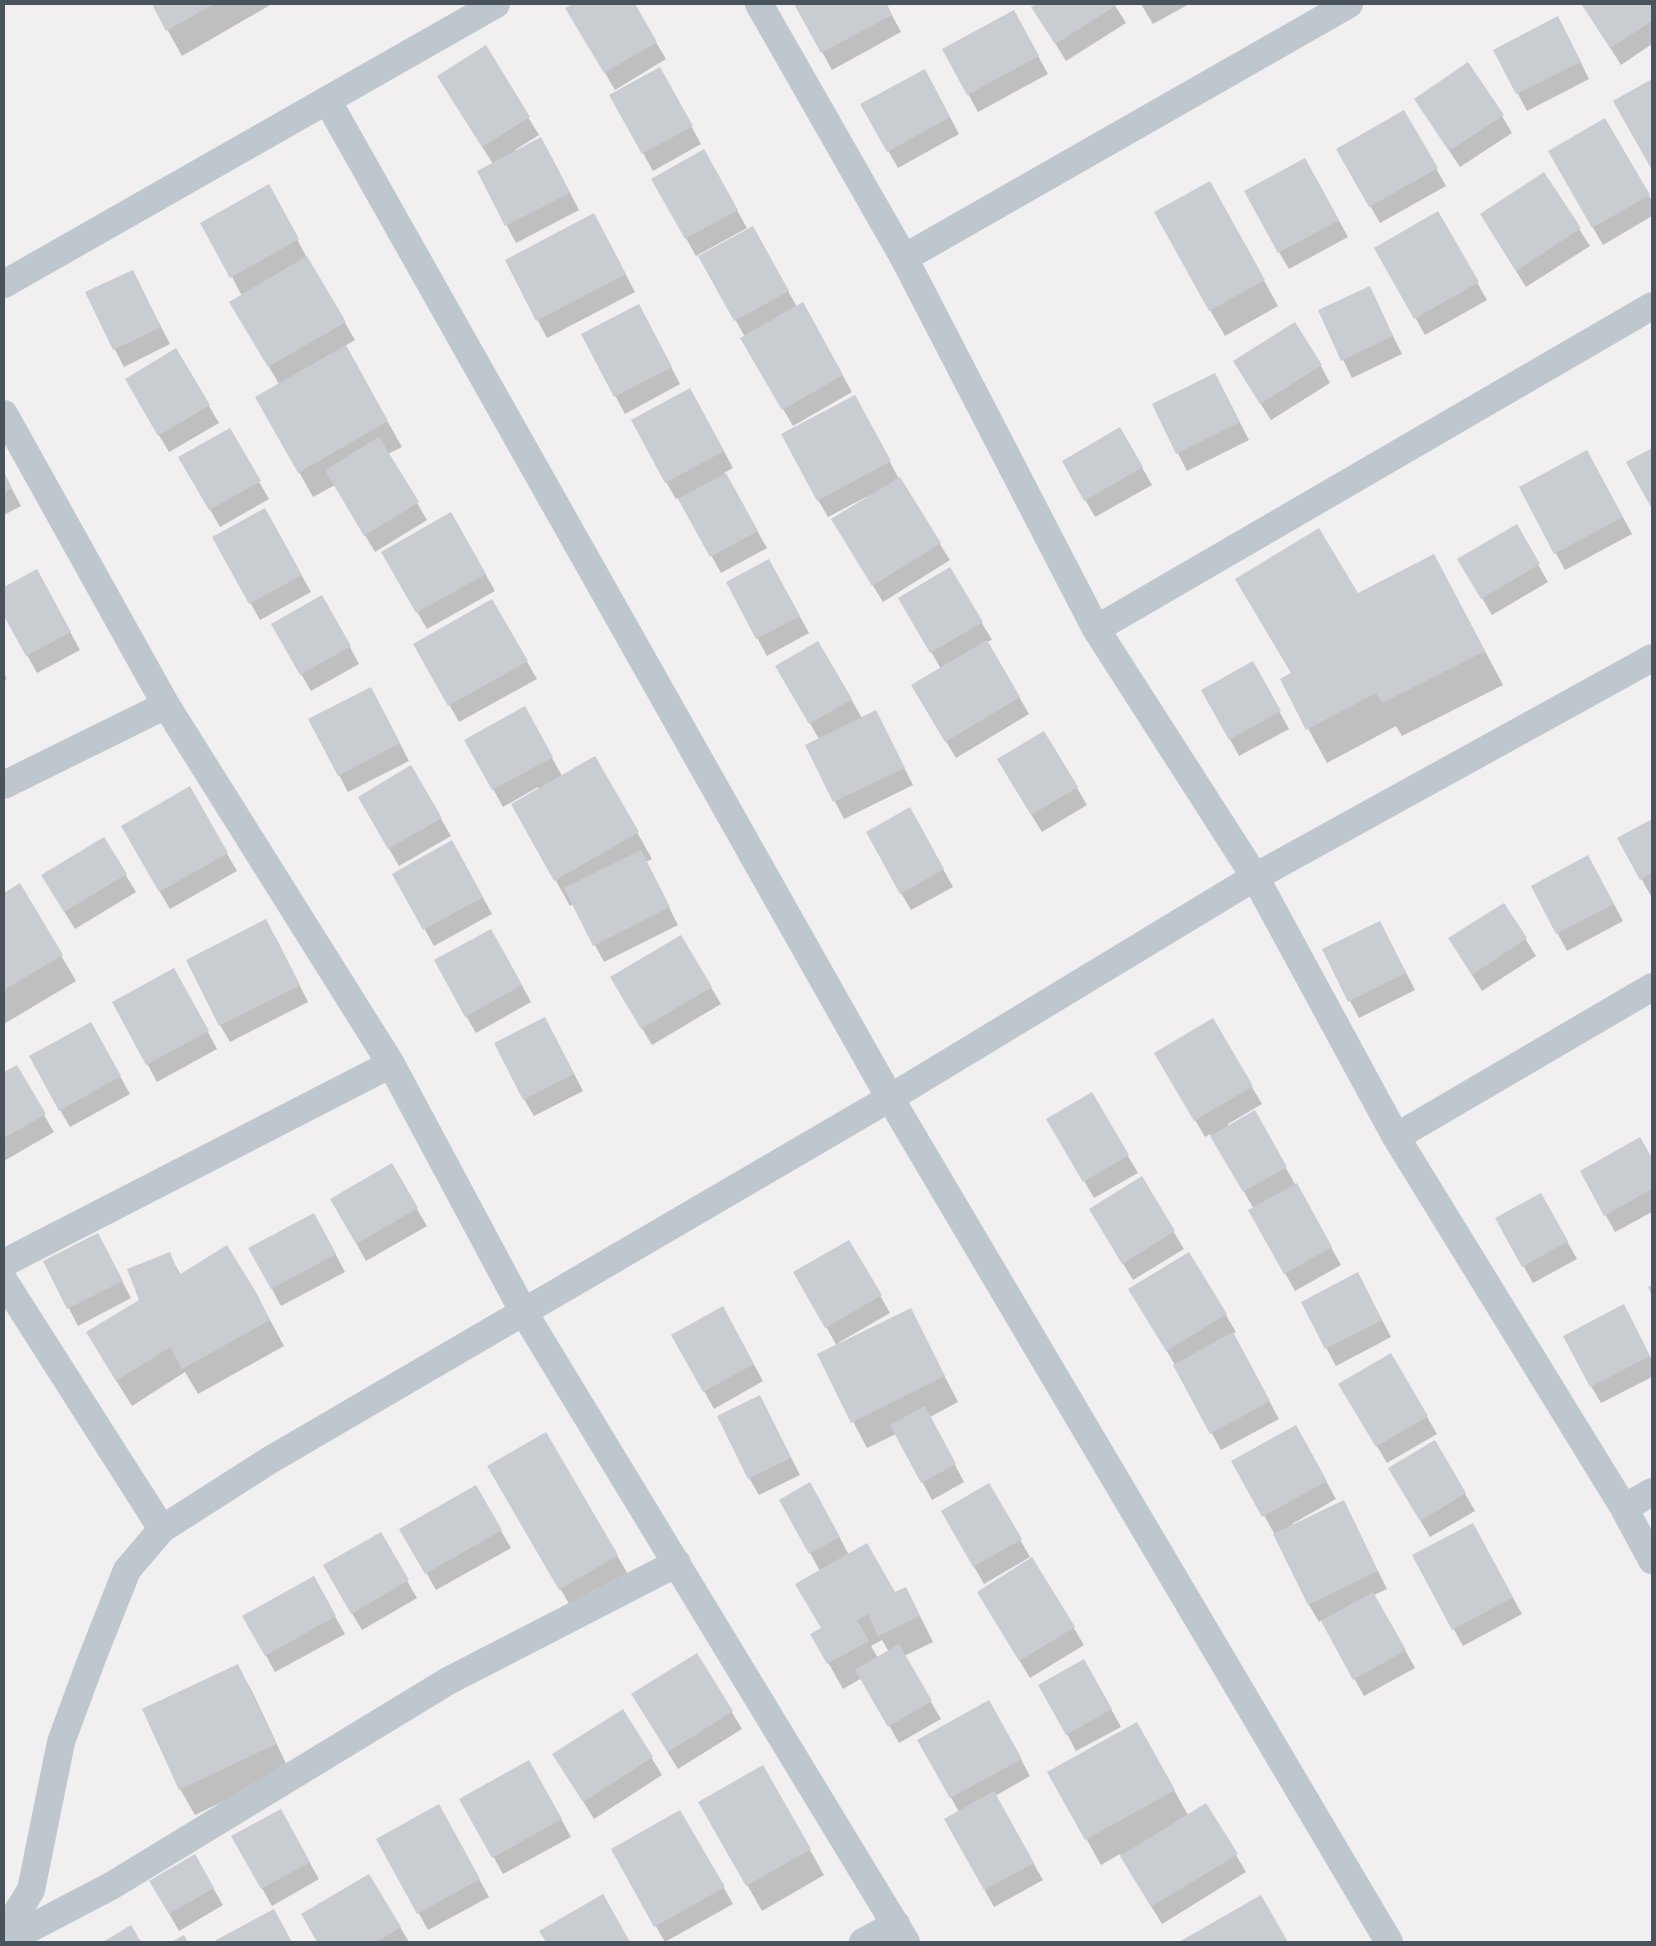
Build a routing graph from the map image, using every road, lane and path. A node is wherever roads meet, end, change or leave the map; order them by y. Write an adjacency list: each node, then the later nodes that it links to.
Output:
1 (496, 4): 4 (street)
2 (760, 4): 5 (street)
3 (1349, 4): 5 (street)
4 (327, 100): 6 (street); 16 (street)
5 (904, 258): 9 (street)
6 (4, 284)
7 (1652, 306): 9 (street)
8 (4, 414): 11 (street)
9 (1096, 629): 13 (street)
10 (1652, 658): 13 (street)
11 (166, 705): 12 (street); 15 (street)
12 (4, 785)
13 (1256, 877): 16 (street); 17 (street)
14 (1652, 987): 17 (street)
15 (391, 1064): 18 (street); 20 (street)
16 (890, 1098): 20 (street); 30 (street)
17 (1396, 1137): 22 (street)
18 (4, 1263)
19 (4, 1282): 23 (street)
20 (523, 1311): 23 (street); 25 (street)
21 (1652, 1492): 22 (street)
22 (1624, 1508): 24 (street)
23 (162, 1529): 26 (street)
24 (1652, 1560)
25 (678, 1563): 27 (street); 28 (street)
26 (4, 1933)
27 (901, 1933): 29 (street)
28 (4, 1942)
29 (863, 1942)
30 (1389, 1942)

